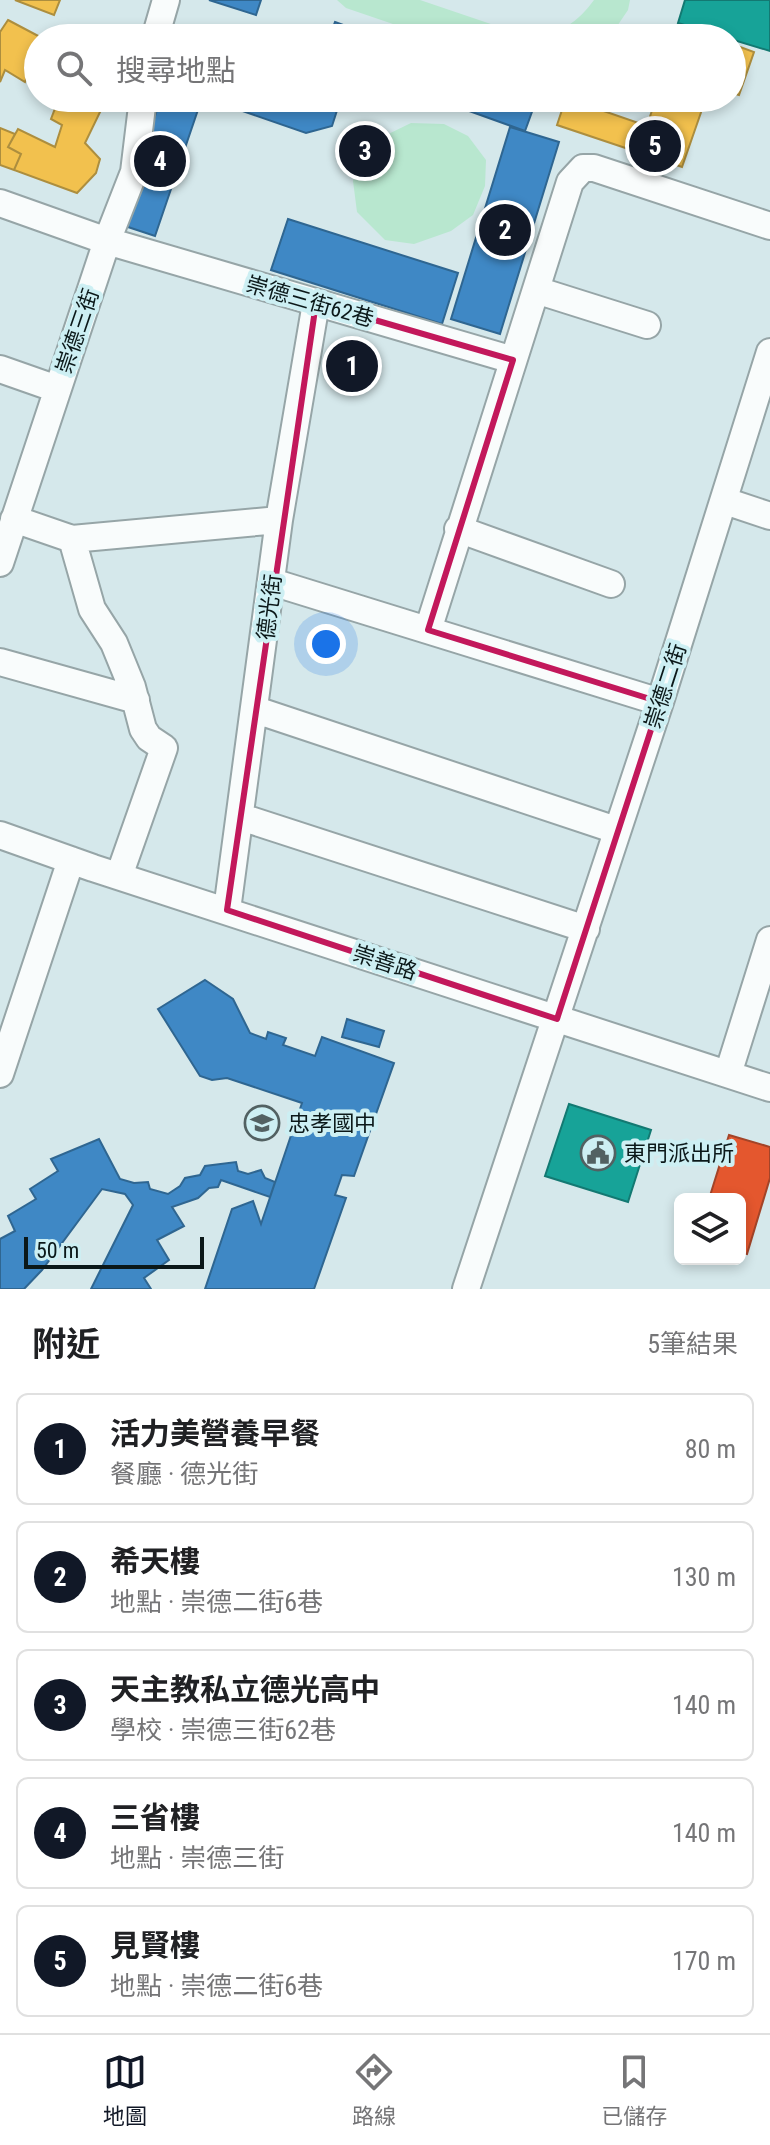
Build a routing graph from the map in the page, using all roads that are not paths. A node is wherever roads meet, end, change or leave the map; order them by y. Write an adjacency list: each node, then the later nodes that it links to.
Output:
1 (166, 0): 2 (street)
2 (159, 24)
3 (141, 112): 6 (street, 崇德三街)
4 (0, 203): 6 (street, 崇德三街62巷)
5 (770, 226): 7 (street)
6 (107, 241): 8 (street, 崇德三街62巷); 13 (street, 崇德三街)
7 (536, 290): 9 (street); 11 (street)
8 (316, 303): 11 (street, 崇德三街62巷); 17 (street, 德光街)
9 (647, 325)
10 (770, 352): 14 (street, 崇德二街)
11 (513, 360): 18 (street)
12 (0, 369): 13 (street)
13 (57, 389): 16 (street, 崇德三街)
14 (725, 501): 15 (street); 26 (street, 崇德二街)
15 (770, 516)
16 (14, 519): 19 (street); 20 (street, 崇德三街)
17 (279, 520): 19 (street); 21 (street, 德光街)
18 (458, 529): 22 (street); 23 (street)
19 (72, 539): 25 (street)
20 (0, 563)
21 (272, 582): 23 (street); 27 (street, 德光街)
22 (611, 584)
23 (428, 630): 26 (street)
24 (0, 662): 25 (street)
25 (136, 700): 32 (street)
26 (660, 702): 29 (street, 崇德二街)
27 (256, 710): 28 (street, 德光街); 29 (street)
28 (241, 817): 33 (street, 德光街); 34 (street)
29 (616, 830): 34 (street, 崇德二街)
30 (0, 835): 31 (street, 崇善路)
31 (71, 860): 32 (street, 崇善路); 37 (street)
32 (119, 876): 33 (street, 崇善路)
33 (227, 910): 36 (street, 崇善路)
34 (586, 929): 36 (street, 崇德二街)
35 (770, 940): 39 (street)
36 (557, 1019): 39 (street, 崇善路); 41 (street, 崇德二街)
37 (8, 1027): 38 (street)
38 (0, 1074)
39 (728, 1074): 40 (street, 崇善路)
40 (770, 1088)
41 (466, 1289)

